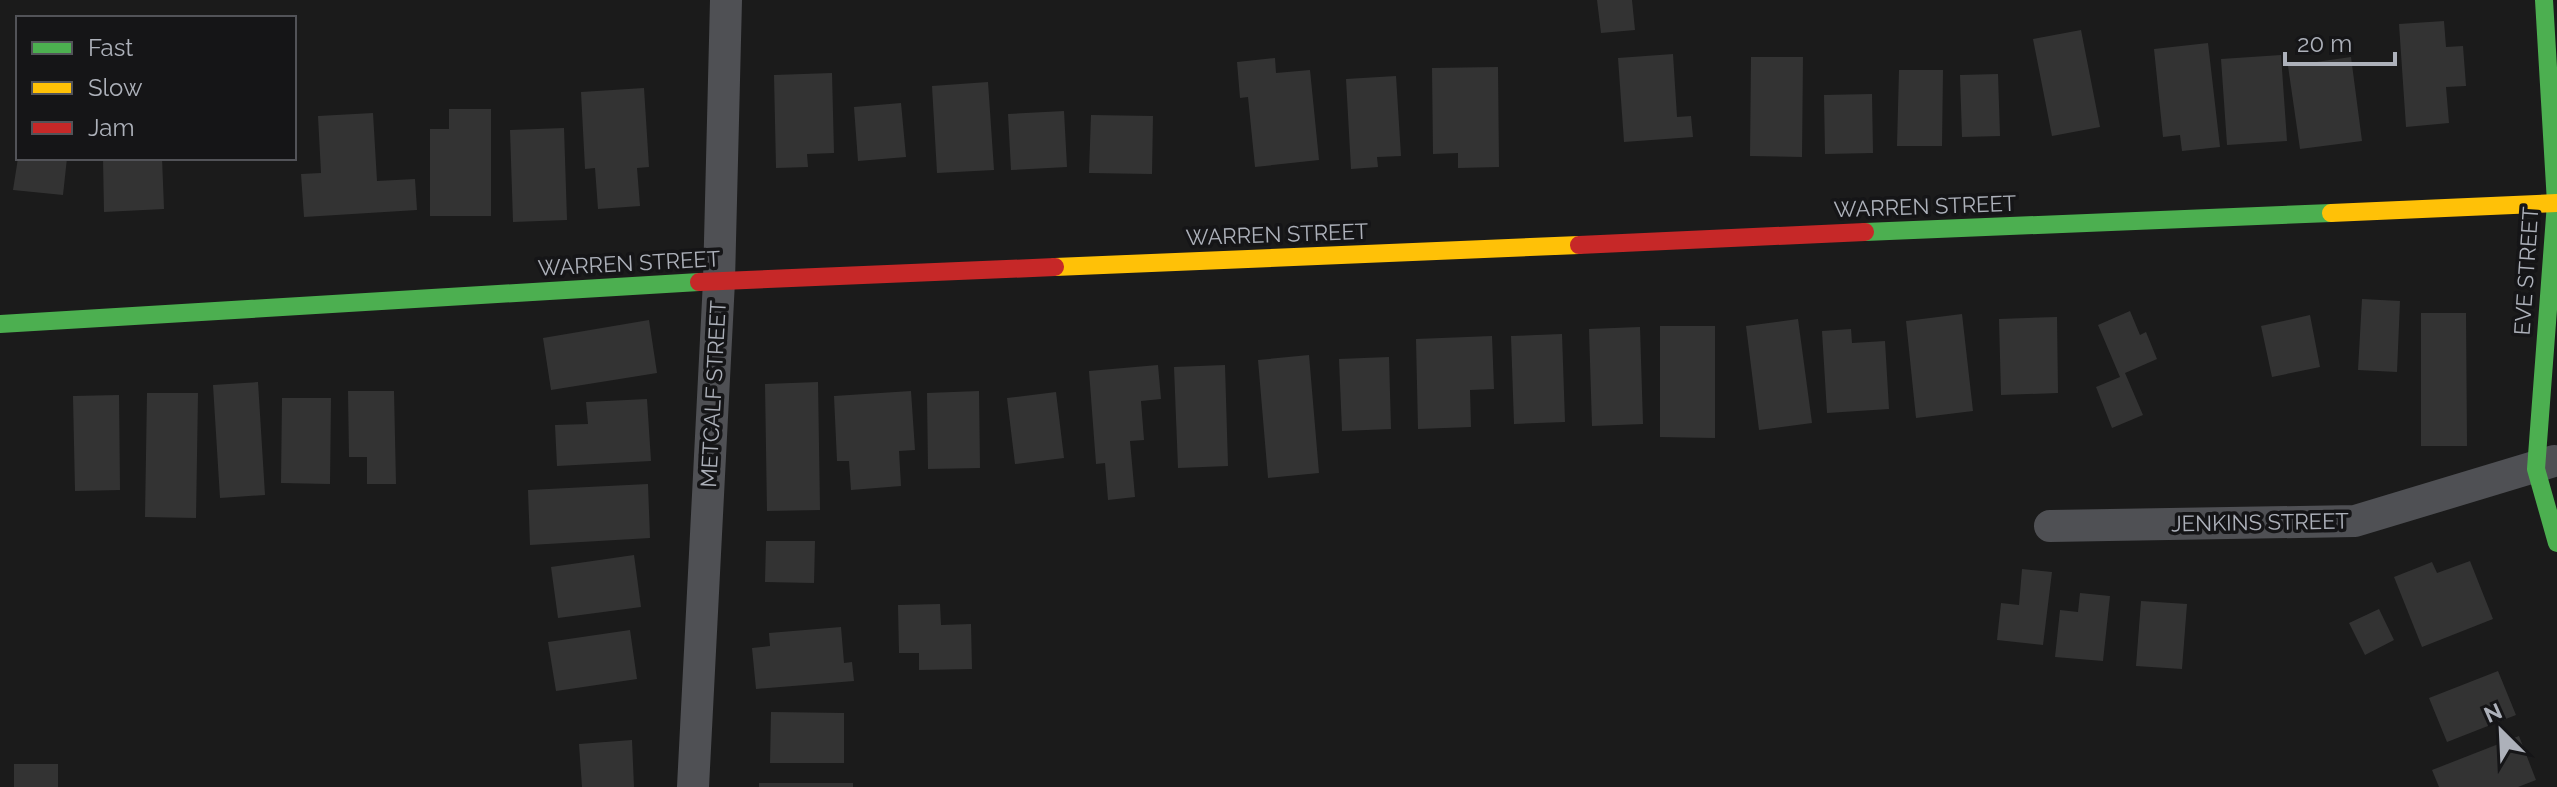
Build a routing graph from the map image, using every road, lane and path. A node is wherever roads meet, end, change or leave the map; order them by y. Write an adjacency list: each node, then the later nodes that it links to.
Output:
1 (726, 0): 4 (street, METCALF STREET)
2 (2544, 0): 3 (street, EVE STREET)
3 (2556, 203): 4 (street, WARREN STREET); 6 (street, EVE STREET)
4 (719, 281): 5 (street, WARREN STREET); 9 (street, METCALF STREET)
5 (0, 324)
6 (2546, 464): 7 (street, JENKINS STREET); 8 (street, EVE STREET)
7 (2050, 526)
8 (2557, 543)
9 (693, 787)

